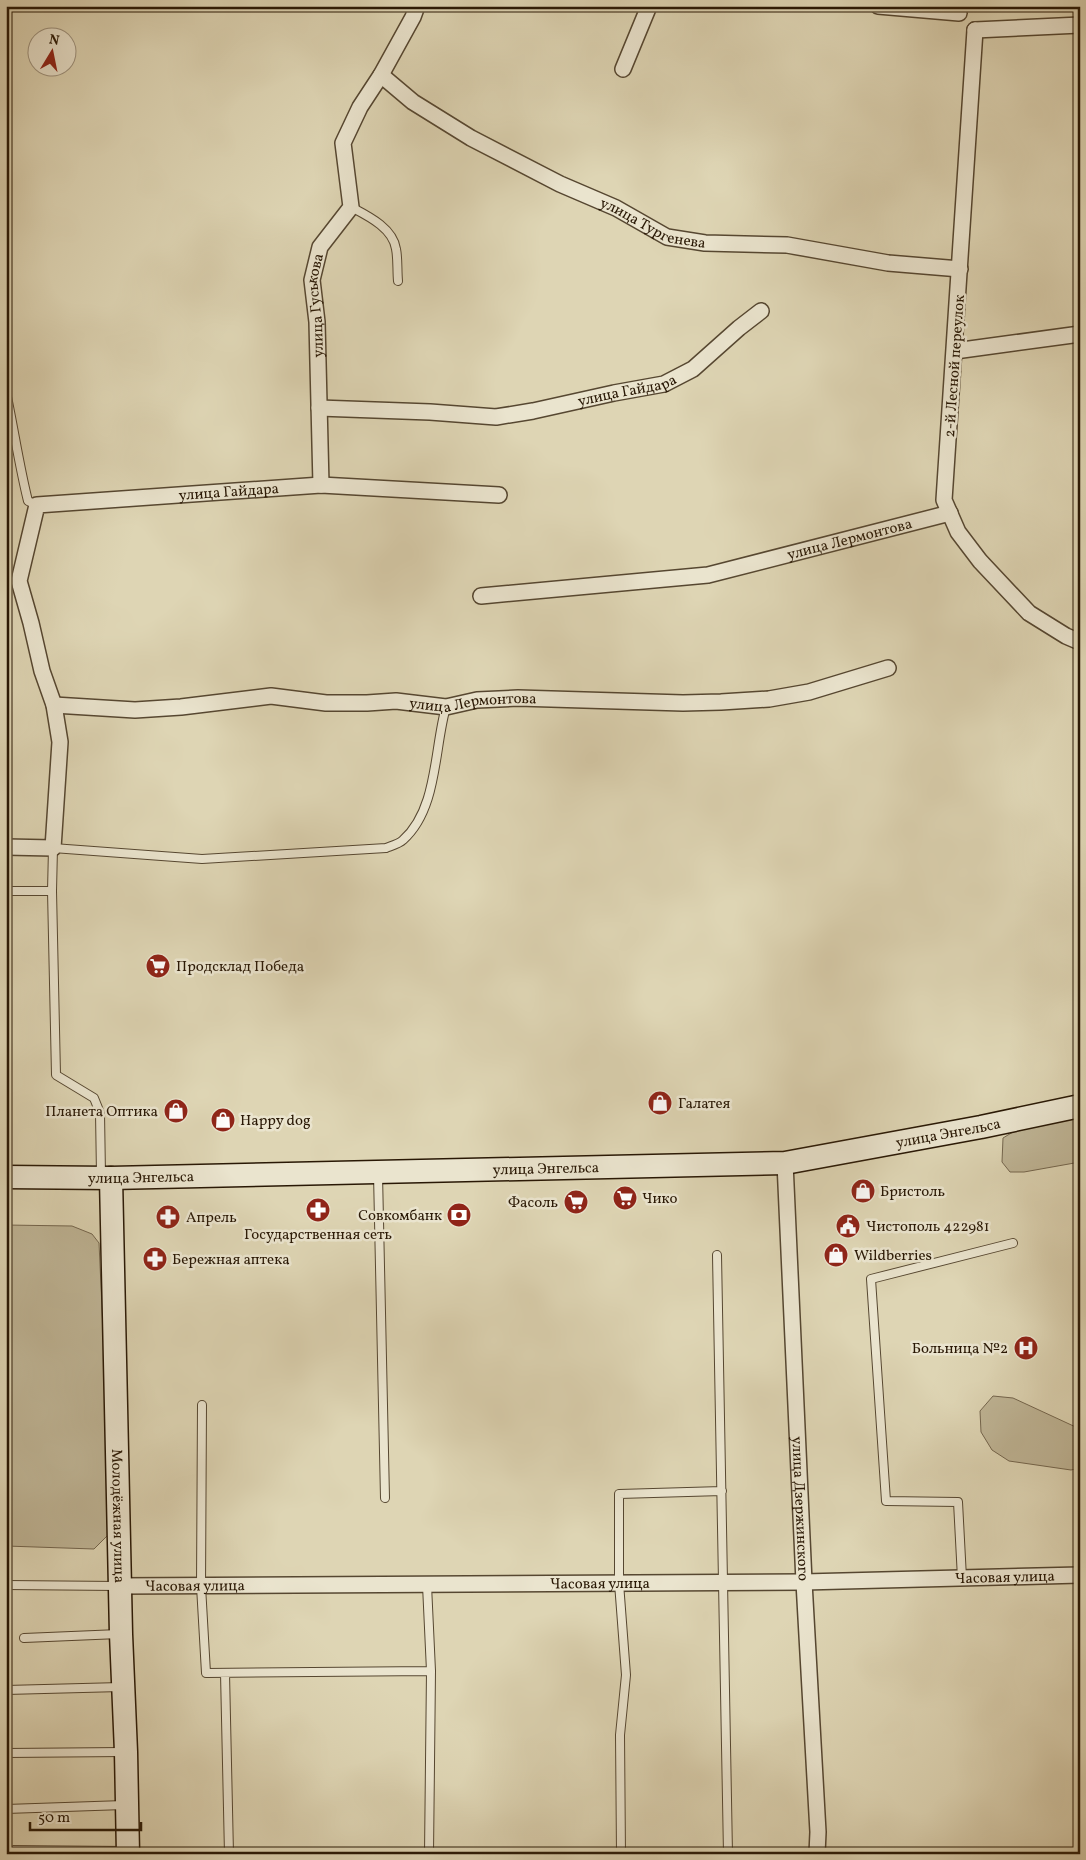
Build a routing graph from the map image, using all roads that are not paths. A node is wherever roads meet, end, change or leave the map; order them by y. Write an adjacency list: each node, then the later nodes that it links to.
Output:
1 (417, 6): 8 (street)
2 (649, 6): 7 (street)
3 (878, 6): 4 (street)
4 (959, 9): 6 (street)
5 (1080, 25): 6 (street)
6 (974, 30): 10 (street, 2-й Лесной переулок)
7 (623, 69)
8 (380, 75): 9 (street); 10 (street, улица Тургенева)
9 (351, 207): 11 (lane); 16 (street, улица Гуськова)
10 (960, 269): 14 (street, 2-й Лесной переулок)
11 (398, 281)
12 (761, 311): 16 (street, улица Гайдара)
13 (1080, 334): 14 (street)
14 (955, 351): 20 (street, 2-й Лесной переулок)
15 (6, 392): 19 (lane)
16 (320, 408): 17 (street, улица Гуськова)
17 (321, 485): 18 (street, улица Гайдара); 19 (street, улица Гайдара)
18 (499, 495)
19 (37, 505): 22 (street)
20 (950, 513): 23 (street, улица Лермонтова); 24 (street, 2-й Лесной переулок)
21 (6, 571): 22 (street)
22 (19, 581): 26 (street)
23 (481, 596)
24 (1080, 642)
25 (888, 668): 27 (street, улица Лермонтова)
26 (54, 705): 27 (street, улица Лермонтова); 29 (street)
27 (446, 707): 29 (lane)
28 (6, 847): 29 (street)
29 (53, 848): 31 (lane)
30 (6, 891): 31 (lane)
31 (52, 891): 36 (lane)
32 (1080, 1106): 33 (main road, улица Энгельса)
33 (785, 1163): 34 (main road, улица Энгельса); 45 (street, улица Дзержинского)
34 (378, 1172): 36 (main road, улица Энгельса); 41 (lane)
35 (6, 1177): 36 (main road, улица Энгельса)
36 (106, 1177): 49 (main road, Молодёжная улица)
37 (1013, 1243): 43 (lane)
38 (717, 1255): 40 (lane)
39 (202, 1404): 50 (lane)
40 (722, 1491): 44 (lane); 46 (lane)
41 (386, 1498)
42 (1080, 1575): 43 (street, Часовая улица)
43 (962, 1578): 45 (street, Часовая улица)
44 (724, 1582): 45 (street, Часовая улица); 46 (street, Часовая улица); 66 (lane)
45 (804, 1582): 67 (street, улица Дзержинского)
46 (619, 1583): 47 (street, Часовая улица); 65 (lane)
47 (427, 1584): 50 (street, Часовая улица); 53 (lane)
48 (6, 1585): 49 (lane)
49 (120, 1586): 50 (street, Часовая улица); 51 (main road, Молодёжная улица)
50 (202, 1586): 54 (lane)
51 (121, 1634): 52 (lane); 55 (main road, Молодёжная улица)
52 (24, 1638)
53 (431, 1671): 54 (lane); 64 (lane)
54 (225, 1673): 63 (lane)
55 (122, 1687): 56 (lane); 57 (main road, Молодёжная улица)
56 (6, 1690)
57 (126, 1752): 58 (lane); 59 (main road, Молодёжная улица)
58 (6, 1754)
59 (126, 1805): 60 (lane); 62 (main road, Молодёжная улица)
60 (6, 1809)
61 (7, 1850): 62 (lane)
62 (128, 1852)
63 (229, 1854)
64 (429, 1854)
65 (621, 1854)
66 (728, 1854)
67 (817, 1854)

